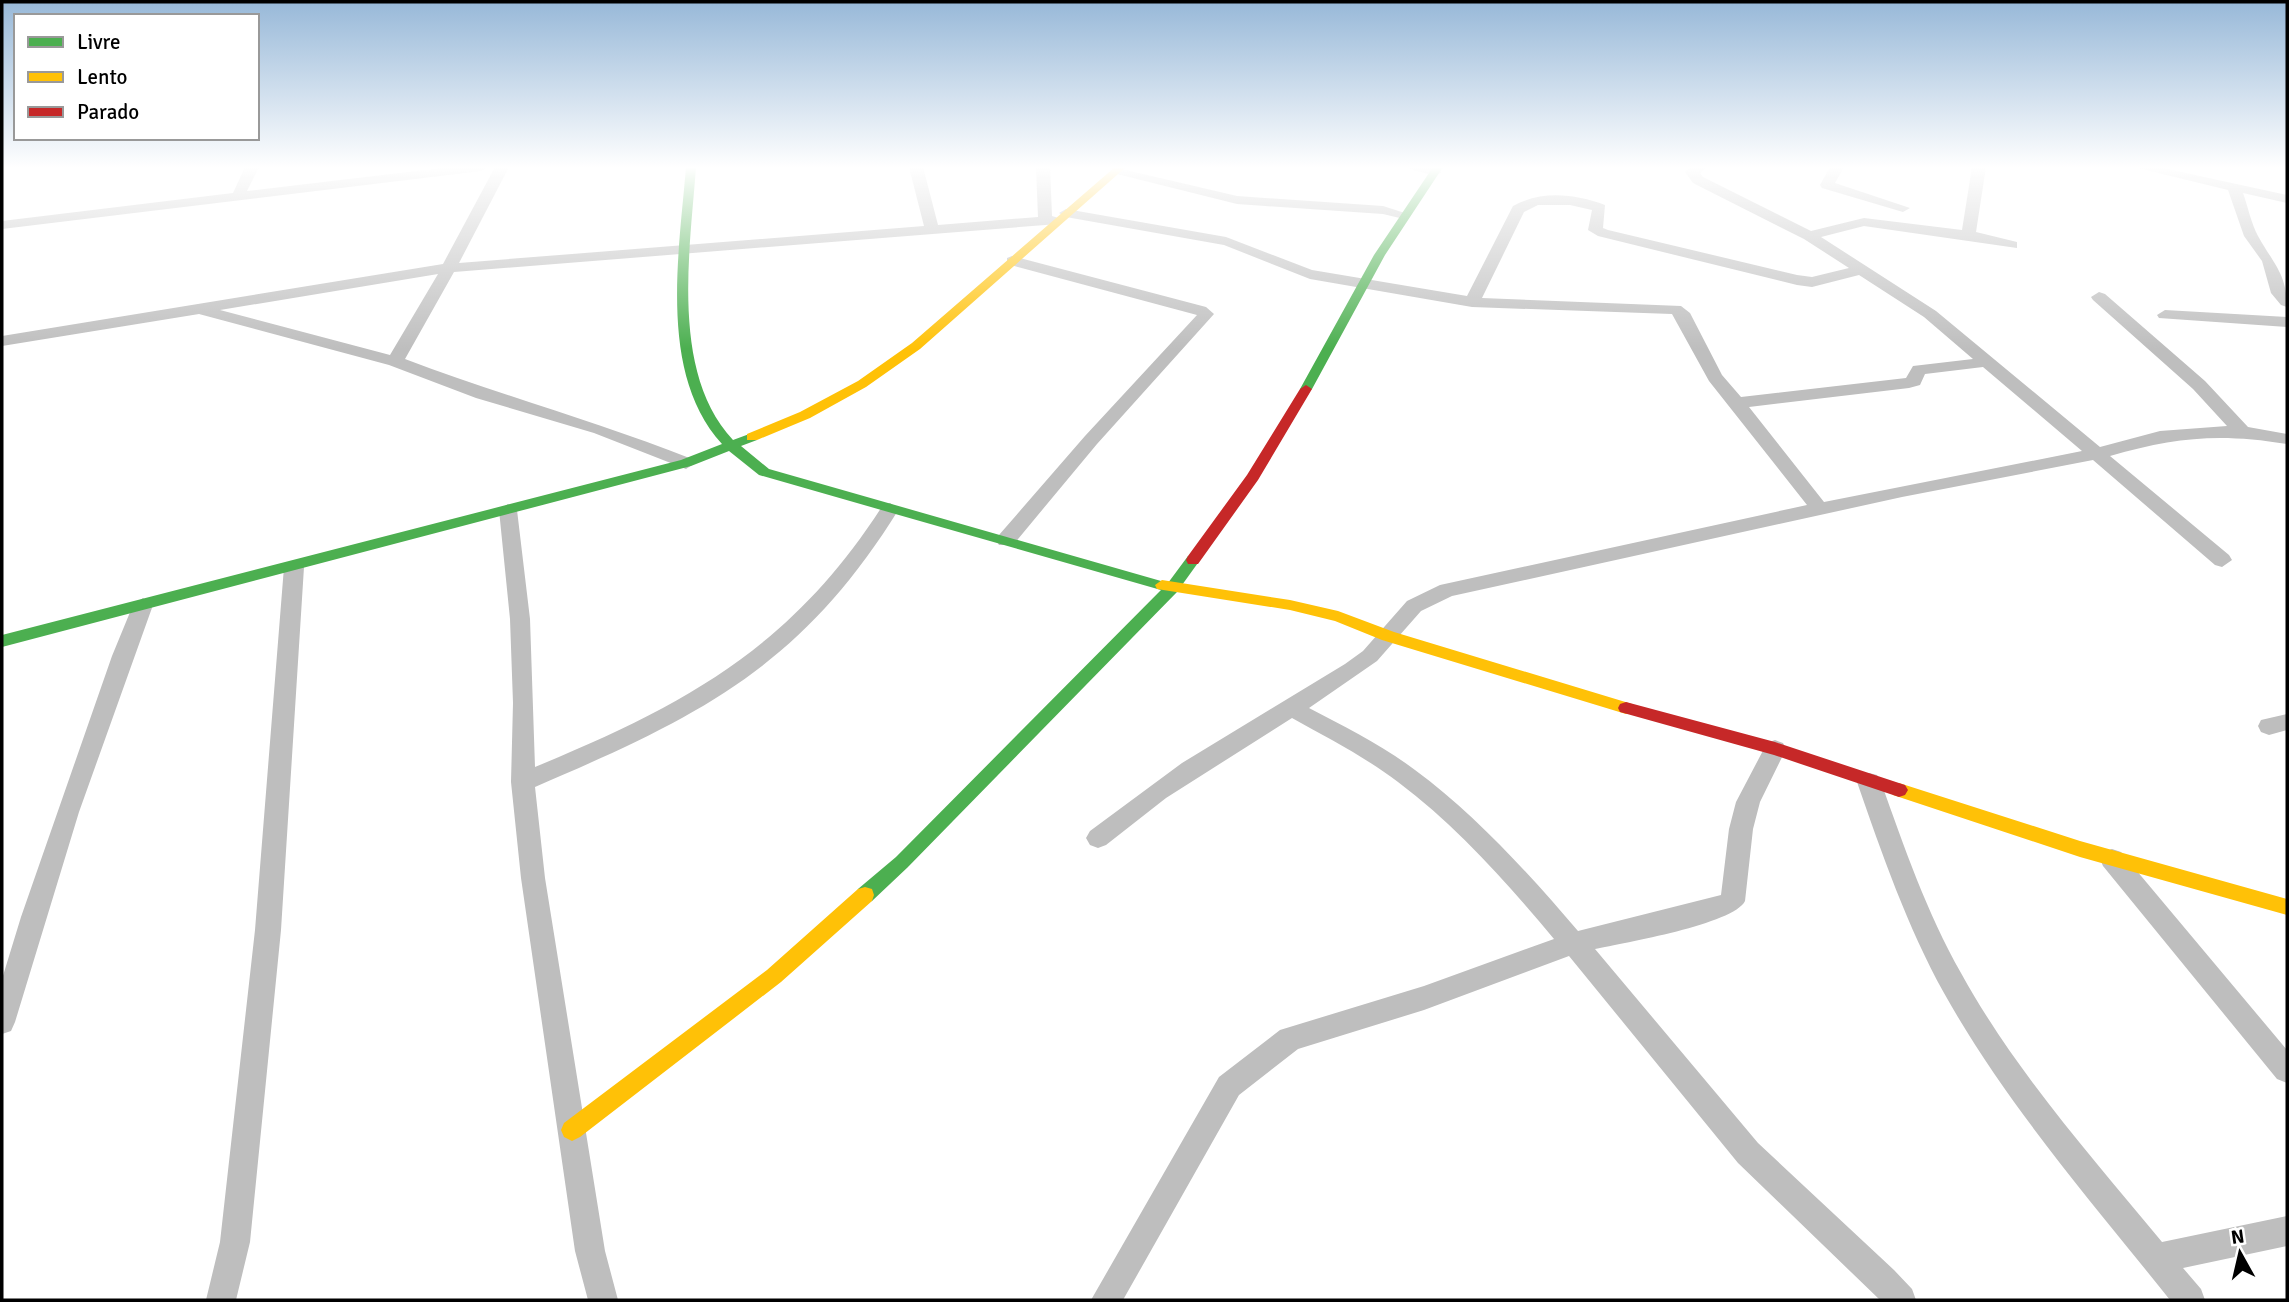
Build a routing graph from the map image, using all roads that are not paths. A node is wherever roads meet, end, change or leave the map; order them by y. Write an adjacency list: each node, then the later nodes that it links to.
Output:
1 (470, 228): 20 (street)
2 (687, 228): 18 (street)
3 (946, 228): 14 (street)
4 (1046, 228): 19 (street)
5 (1128, 228): 22 (street)
6 (1396, 228): 22 (street)
7 (1509, 228): 24 (street)
8 (1596, 228): 21 (street)
9 (1793, 228): 16 (street)
10 (1841, 228): 16 (street)
11 (1910, 228): 15 (street)
12 (1969, 228): 15 (street)
13 (2249, 228): 25 (street)
14 (932, 229): 18 (street)
15 (1968, 235): 17 (street)
16 (1809, 236): 21 (street)
17 (2012, 245)
18 (686, 249): 20 (street); 35 (street)
19 (1012, 261): 35 (street); 41 (street)
20 (449, 268): 26 (street); 30 (street)
21 (1863, 269): 31 (street)
22 (1362, 285): 24 (street); 44 (street)
23 (2099, 298): 33 (street)
24 (1472, 302): 32 (street)
25 (2287, 302)
26 (196, 309): 29 (street); 30 (street)
27 (2165, 315): 28 (street)
28 (2287, 322)
29 (2, 341)
30 (394, 361): 37 (street)
31 (1986, 362): 32 (street); 36 (street)
32 (1734, 402): 39 (street)
33 (2242, 431): 34 (street); 36 (street)
34 (2287, 439)
35 (730, 446): 37 (street); 38 (street)
36 (2097, 454): 39 (street); 42 (street)
37 (686, 463): 40 (street)
38 (890, 509): 41 (street); 50 (street)
39 (1820, 509): 46 (street)
40 (508, 510): 43 (street); 50 (street)
41 (1006, 540): 44 (street)
42 (2222, 560)
43 (294, 567): 45 (street); 61 (street)
44 (1172, 588): 46 (street); 58 (street)
45 (143, 605): 47 (street); 56 (street)
46 (1388, 636): 48 (street); 49 (street)
47 (2, 641)
48 (1293, 709): 52 (street); 55 (street)
49 (1775, 749): 51 (street); 55 (street)
50 (523, 782): 58 (street)
51 (1868, 782): 53 (street); 60 (street)
52 (1098, 838)
53 (2112, 859): 54 (street); 57 (street)
54 (2287, 907)
55 (1574, 943): 63 (street); 64 (street)
56 (2, 1022)
57 (2287, 1070)
58 (572, 1130): 62 (street)
59 (2287, 1231): 60 (street)
60 (2156, 1258): 65 (street)
61 (221, 1300)
62 (603, 1300)
63 (1106, 1300)
64 (1901, 1300)
65 (2190, 1300)

